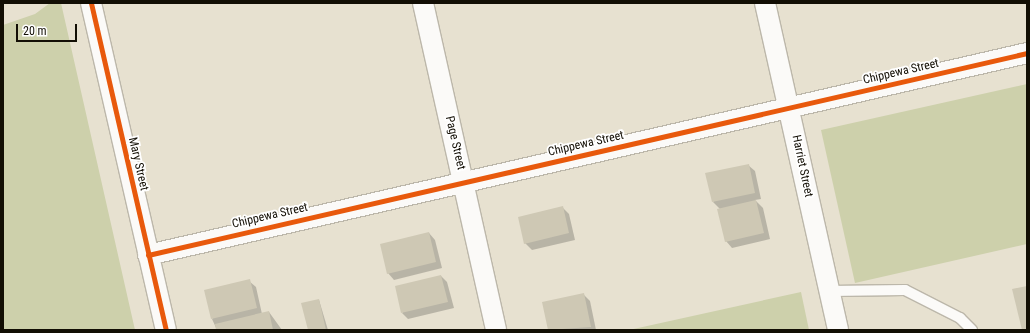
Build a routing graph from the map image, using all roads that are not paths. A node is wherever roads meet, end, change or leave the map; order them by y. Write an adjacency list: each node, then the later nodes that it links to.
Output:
1 (90, 3): 7 (street, Mary Street)
2 (423, 3): 6 (street, Page Street)
3 (765, 3): 5 (street, Harriet Street)
4 (1027, 53): 5 (street, Chippewa Street)
5 (790, 109): 6 (street, Chippewa Street); 8 (street, Harriet Street)
6 (464, 182): 7 (street, Chippewa Street); 10 (street, Page Street)
7 (148, 255): 9 (street, Mary Street)
8 (830, 291): 11 (street, Harriet Street); 12 (lane)
9 (166, 330)
10 (496, 330)
11 (838, 330)
12 (972, 330)

